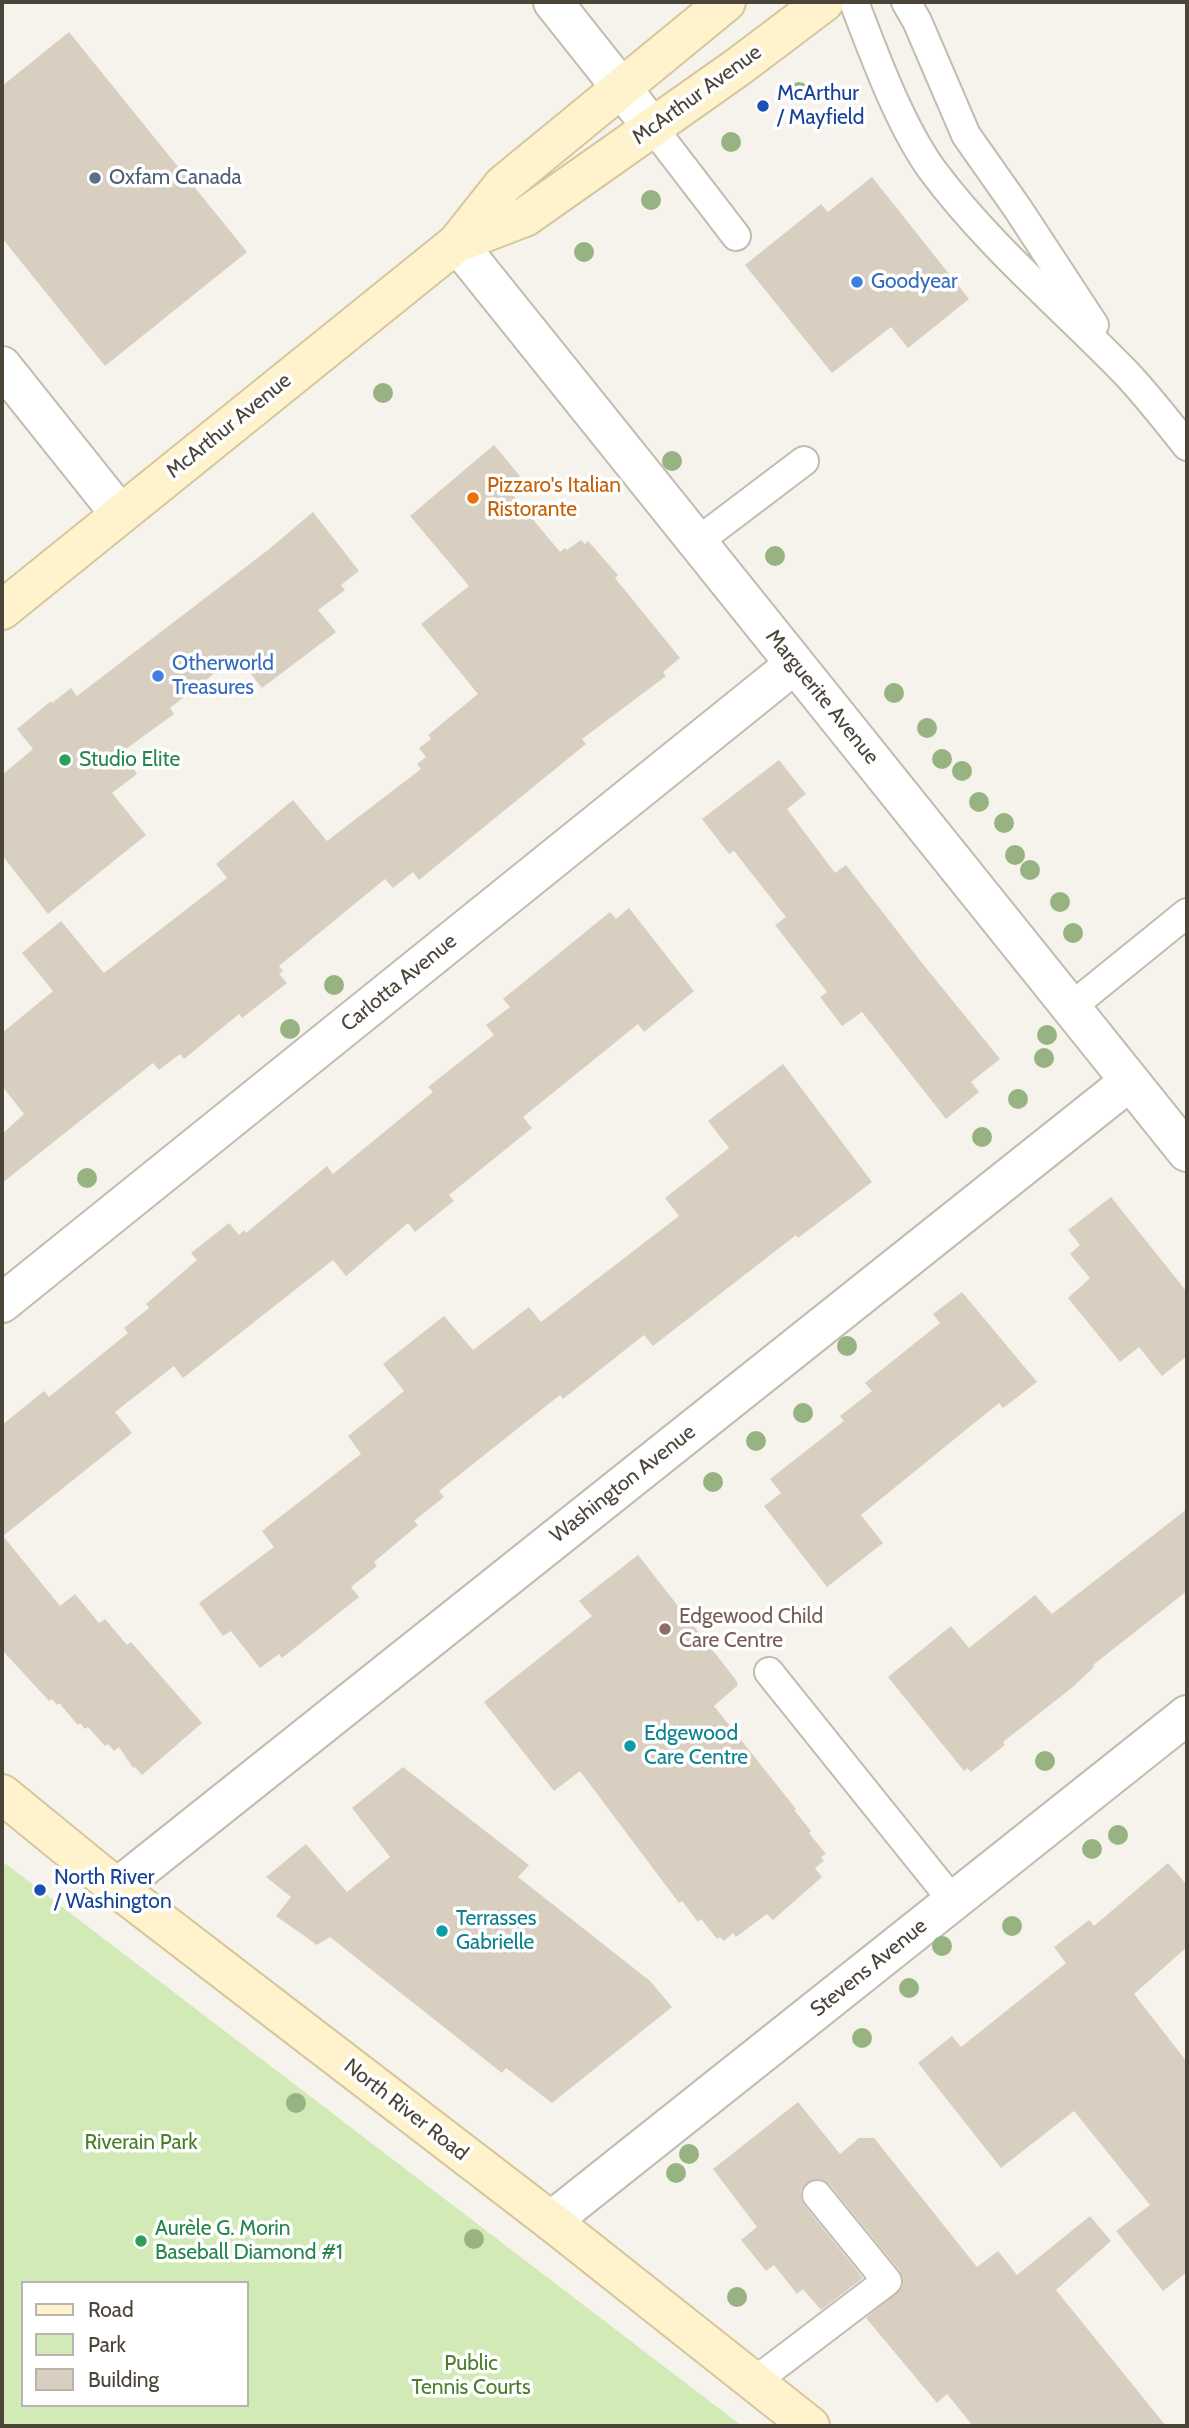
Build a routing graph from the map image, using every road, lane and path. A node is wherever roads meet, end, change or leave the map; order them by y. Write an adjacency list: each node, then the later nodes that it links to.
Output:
1 (553, 2): 6 (street)
2 (726, 2): 6 (main road, McArthur Avenue)
3 (824, 2): 7 (main road, McArthur Avenue)
4 (854, 2): 11 (lane)
5 (905, 2): 11 (lane)
6 (621, 88): 7 (street); 9 (main road, McArthur Avenue)
7 (653, 128): 8 (lane); 9 (main road, McArthur Avenue)
8 (736, 236)
9 (457, 243): 14 (main road, McArthur Avenue); 15 (street, Marguerite Avenue)
10 (2, 366): 14 (street)
11 (1127, 374): 12 (lane)
12 (1187, 446)
13 (804, 461): 15 (lane)
14 (120, 514): 16 (main road, McArthur Avenue)
15 (697, 542): 17 (street, Marguerite Avenue)
16 (2, 610)
17 (795, 664): 19 (street, Marguerite Avenue); 22 (street, Carlotta Avenue)
18 (1187, 913): 19 (lane)
19 (1071, 1007): 20 (street, Marguerite Avenue)
20 (1130, 1081): 21 (street, Marguerite Avenue); 26 (street, Washington Avenue)
21 (1187, 1152)
22 (2, 1303)
23 (769, 1672): 27 (lane)
24 (1187, 1715): 27 (street, Stevens Avenue)
25 (2, 1794): 26 (main road, North River Road)
26 (117, 1888): 29 (main road, North River Road)
27 (953, 1901): 29 (street, Stevens Avenue)
28 (817, 2195): 30 (lane)
29 (551, 2221): 30 (main road, North River Road)
30 (754, 2382): 31 (main road, North River Road)
31 (810, 2426)

